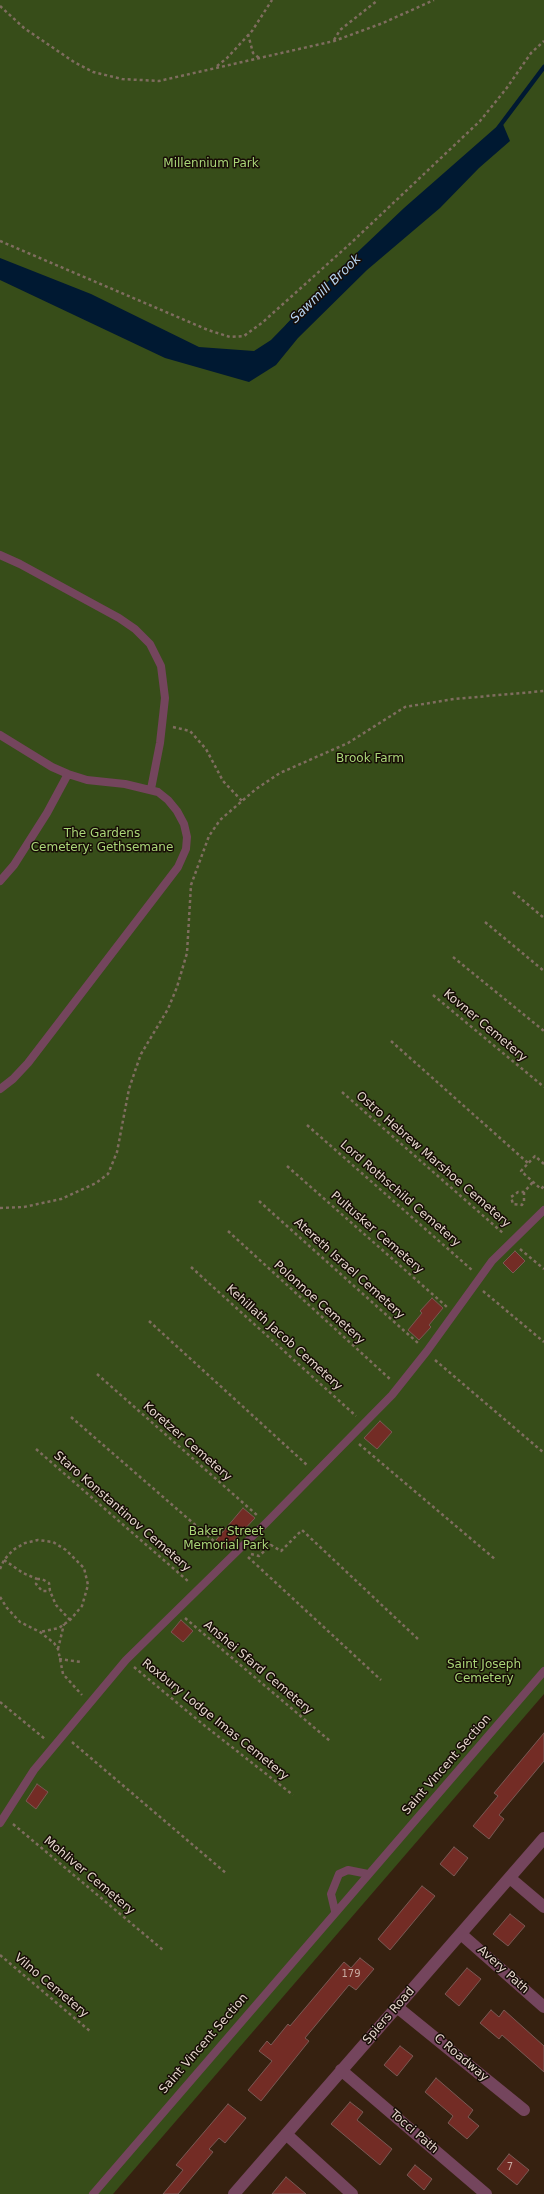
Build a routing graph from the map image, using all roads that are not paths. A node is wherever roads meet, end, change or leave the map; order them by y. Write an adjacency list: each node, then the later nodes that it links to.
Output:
1 (0, 555): 4 (lane)
2 (0, 735): 3 (lane)
3 (68, 774): 4 (lane); 5 (lane)
4 (151, 789): 6 (lane)
5 (0, 881)
6 (0, 1089)
7 (544, 1210): 9 (lane)
8 (544, 1671): 11 (lane, Saint Vincent Section)
9 (2, 1819)
10 (544, 1838): 12 (street, Spiers Road)
11 (368, 1874): 14 (lane, Saint Vincent Section); 14 (lane)
12 (510, 1878): 13 (street); 15 (street, Spiers Road)
13 (544, 1907)
14 (335, 1911): 21 (lane, Saint Vincent Section)
15 (461, 1934): 16 (street, Spiers Road); 17 (street, Avery Path)
16 (397, 2007): 18 (street, Spiers Road); 19 (street, C Roadway)
17 (544, 2007)
18 (342, 2070): 20 (street, Spiers Road); 24 (street, Tocci Path)
19 (524, 2110)
20 (286, 2134): 22 (street, Spiers Road); 23 (street)
21 (93, 2194)
22 (234, 2194)
23 (352, 2194)
24 (486, 2194)

